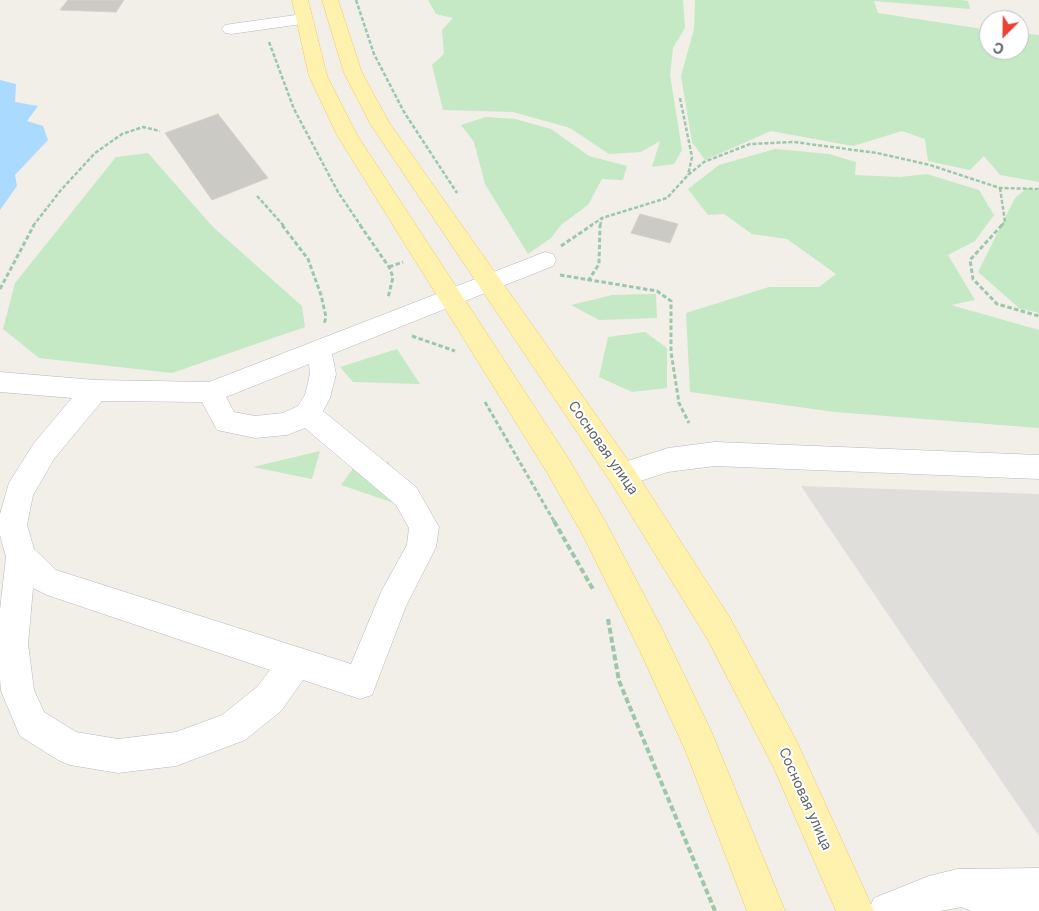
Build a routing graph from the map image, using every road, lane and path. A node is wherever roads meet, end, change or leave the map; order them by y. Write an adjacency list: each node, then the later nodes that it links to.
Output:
1 (300, 0): 3 (main road)
2 (330, 0): 15 (main road, Сосновая улица)
3 (303, 19): 4 (lane); 18 (main road)
4 (256, 26): 5 (lane); 20 (path)
5 (231, 29)
6 (680, 98): 8 (path)
7 (160, 131): 17 (path)
8 (688, 175): 9 (path); 12 (path)
9 (1000, 188): 10 (path); 19 (path)
10 (1039, 189)
11 (257, 196): 21 (path)
12 (602, 218): 13 (path); 16 (path)
13 (566, 241)
14 (538, 263): 15 (lane); 16 (path)
15 (490, 280): 18 (lane); 30 (main road, Сосновая улица)
16 (588, 280): 28 (path)
17 (0, 289)
18 (451, 295): 20 (lane); 38 (main road)
19 (1039, 316)
20 (397, 318): 21 (lane); 22 (path)
21 (319, 349): 25 (lane); 27 (lane)
22 (456, 352)
23 (0, 382): 24 (lane)
24 (95, 390): 25 (lane); 31 (lane)
25 (210, 392): 27 (lane)
26 (481, 394): 32 (path)
27 (306, 414): 34 (lane)
28 (689, 423)
29 (1039, 468): 30 (lane)
30 (622, 474): 39 (main road, Сосновая улица)
31 (21, 557): 34 (lane); 34 (lane)
32 (598, 599)
33 (608, 616): 37 (path)
34 (296, 662)
35 (1039, 887): 36 (lane)
36 (957, 888): 40 (lane); 41 (lane)
37 (715, 911)
38 (766, 911)
39 (855, 911)
40 (887, 911)
41 (1022, 911)

